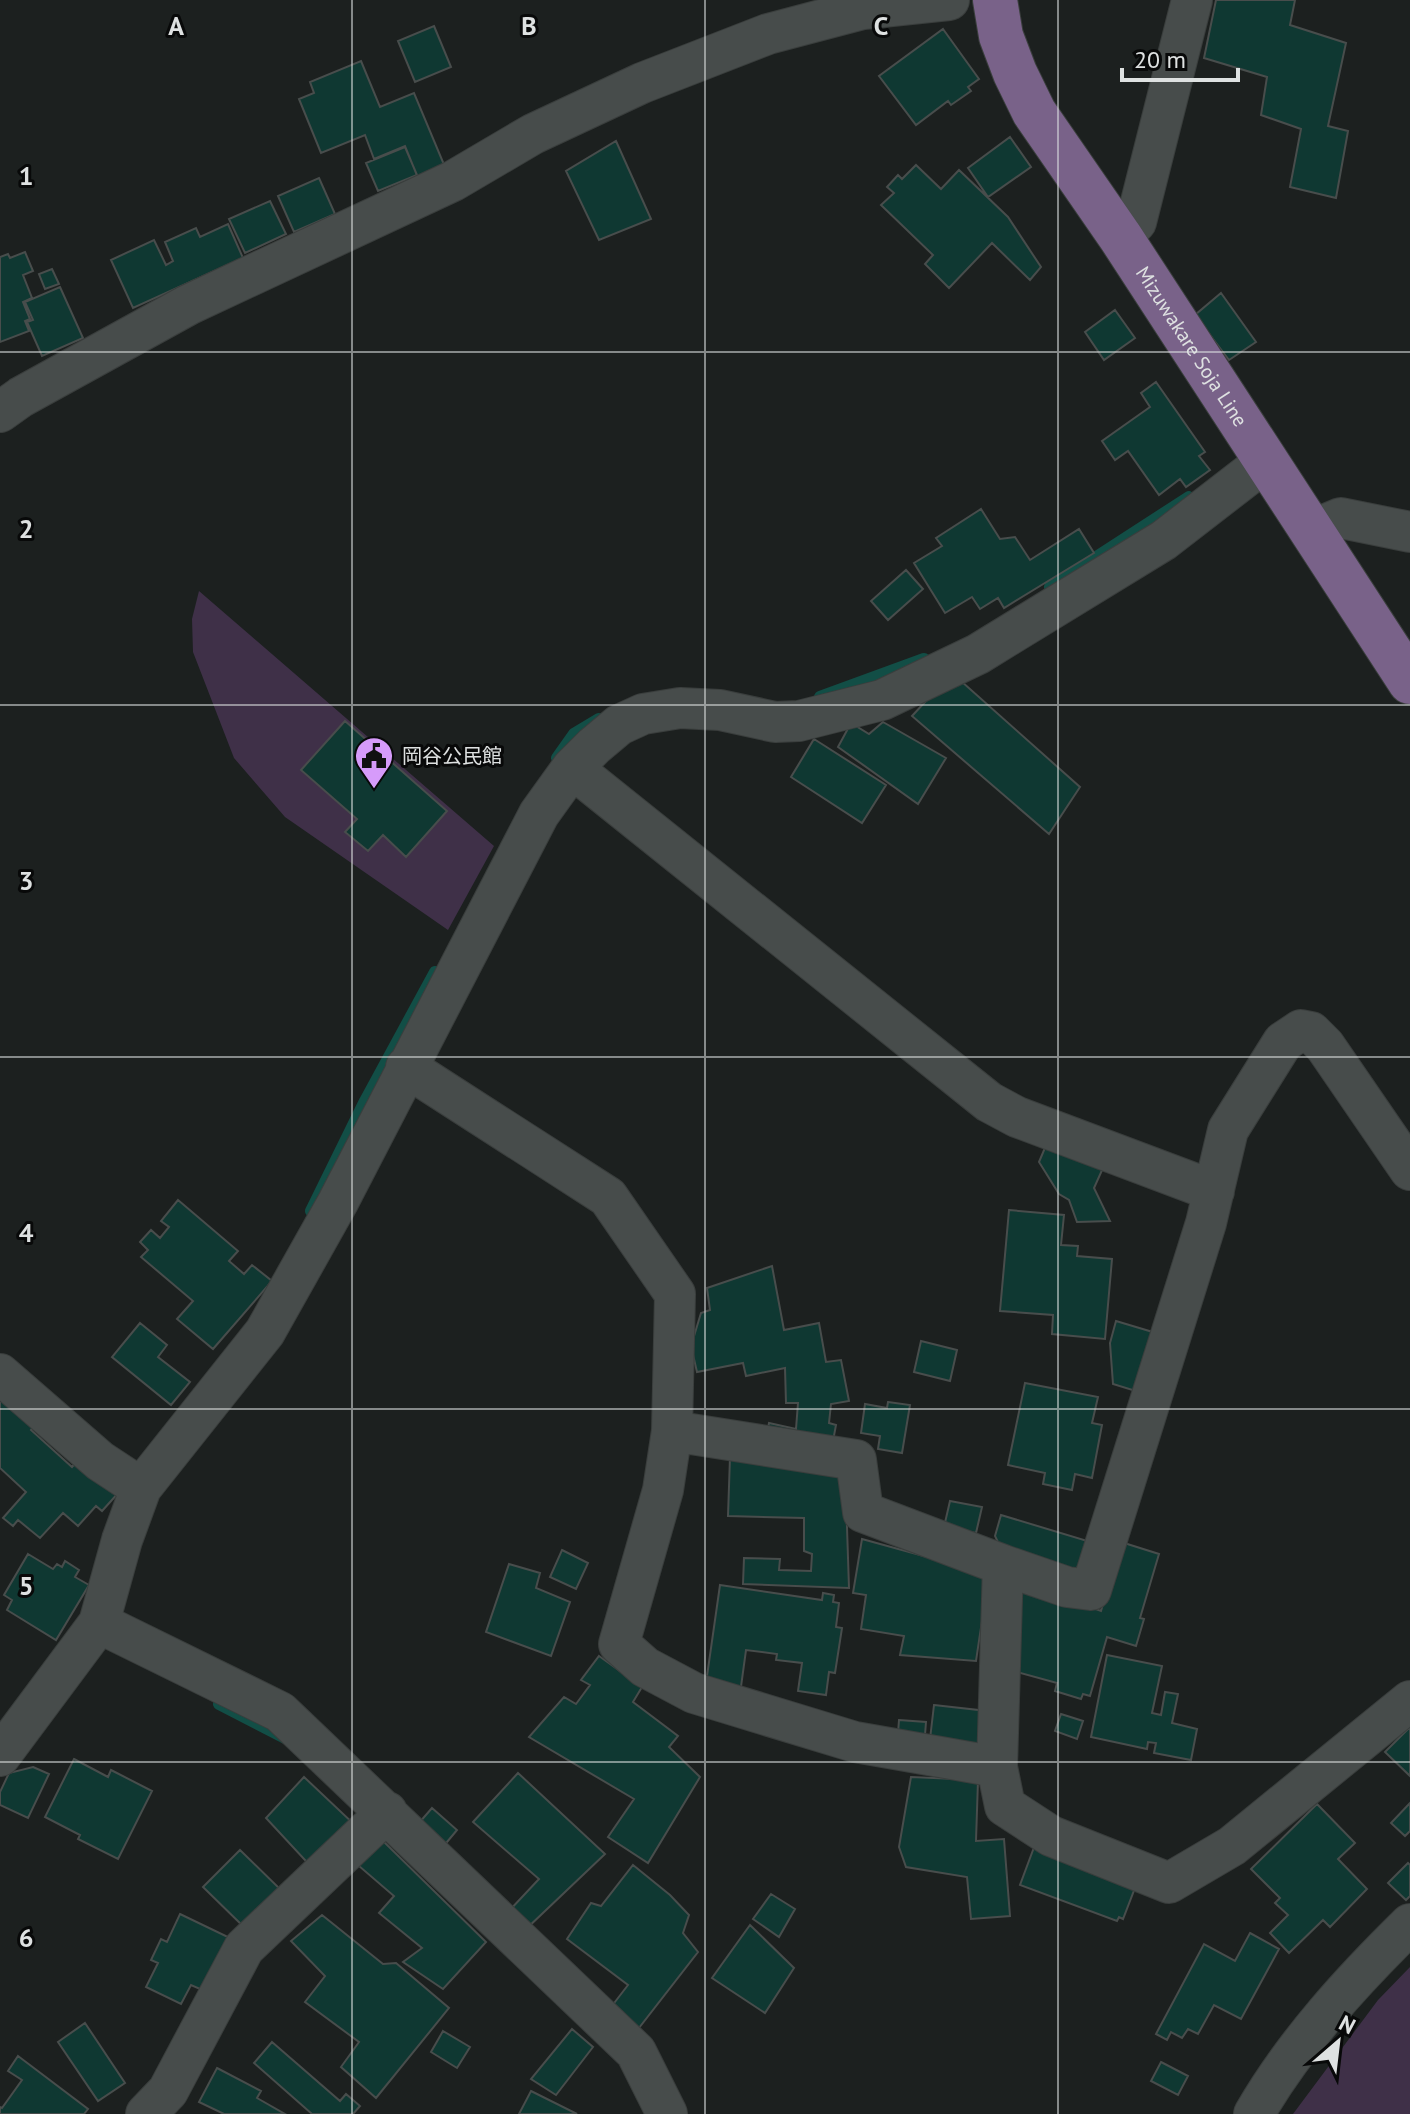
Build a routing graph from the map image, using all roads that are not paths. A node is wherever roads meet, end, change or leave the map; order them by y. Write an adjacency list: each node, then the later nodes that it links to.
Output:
1 (949, 0): 5 (street)
2 (995, 0): 4 (main road, Mizuwakare Soja Line)
3 (1192, 0): 4 (street)
4 (1121, 238): 6 (main road, Mizuwakare Soja Line)
5 (0, 412)
6 (1266, 461): 7 (main road, Mizuwakare Soja Line); 10 (street)
7 (1312, 530): 8 (street); 9 (main road, Mizuwakare Soja Line)
8 (1410, 532)
9 (1410, 682)
10 (572, 768): 11 (street); 13 (street)
11 (406, 1067): 15 (street); 16 (street)
12 (1410, 1170): 13 (street)
13 (1214, 1191): 17 (street)
14 (0, 1374): 16 (street)
15 (672, 1431): 17 (street); 21 (street)
16 (141, 1488): 18 (street)
17 (1003, 1565): 21 (street)
18 (93, 1630): 20 (street); 22 (street)
19 (1410, 1701): 21 (street)
20 (0, 1756)
21 (997, 1767)
22 (387, 1812): 24 (street); 25 (street)
23 (1410, 1924): 26 (street)
24 (146, 2114)
25 (667, 2114)
26 (1254, 2114)

